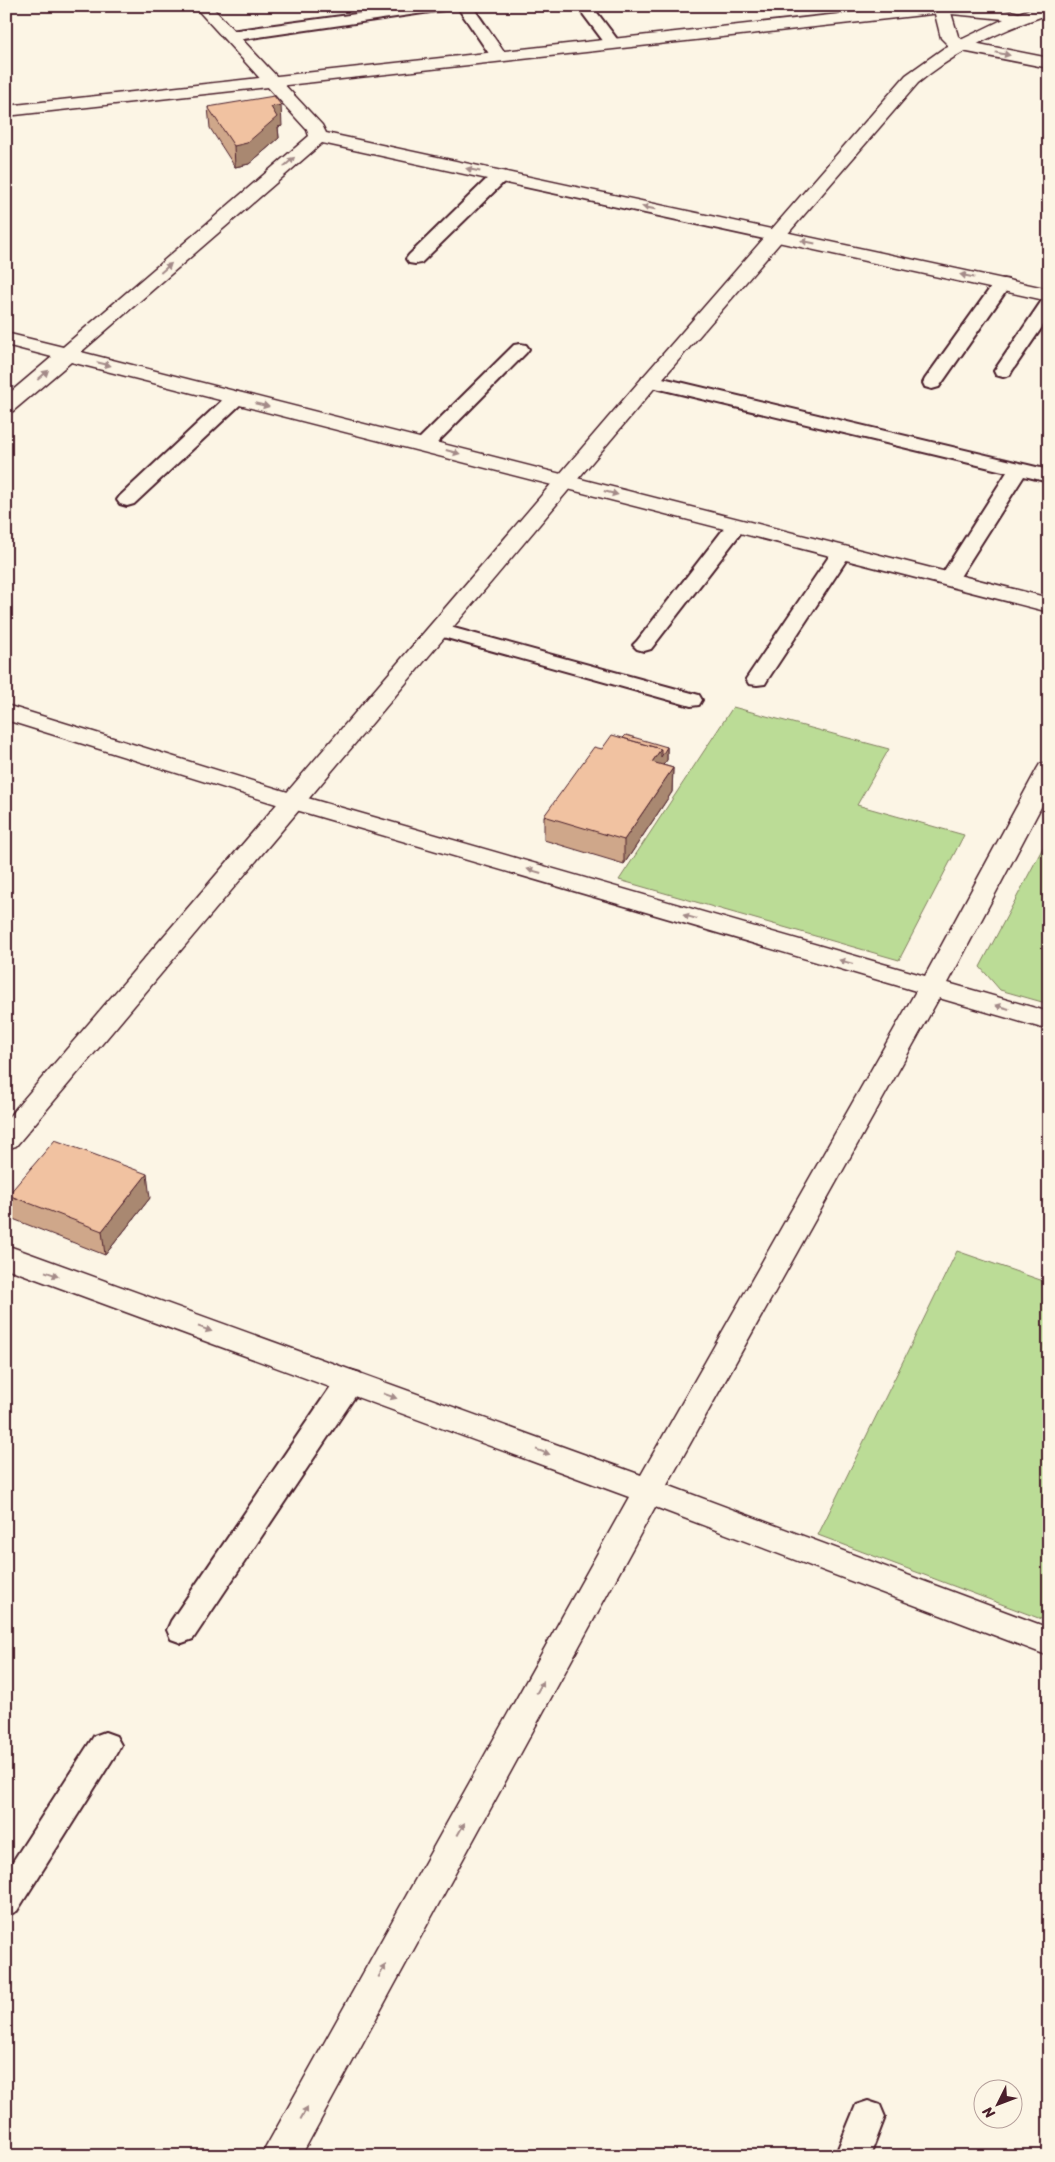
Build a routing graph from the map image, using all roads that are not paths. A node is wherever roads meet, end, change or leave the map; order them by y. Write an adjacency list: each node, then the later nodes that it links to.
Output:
1 (202, 6): 8 (street)
2 (452, 6): 8 (lane)
3 (464, 6): 11 (lane)
4 (584, 6): 9 (lane)
5 (941, 7): 7 (street); 9 (street); 10 (street)
6 (1049, 8): 7 (street)
7 (1020, 18): 10 (street)
8 (230, 36): 13 (street)
9 (612, 43): 11 (street)
10 (958, 45): 12 (street, one-way to 12); 17 (street)
11 (498, 55): 13 (street)
12 (1049, 63)
13 (273, 81): 14 (street); 15 (street)
14 (6, 111)
15 (318, 136): 16 (street, one-way to 15); 24 (street, one-way to 15)
16 (500, 176): 17 (street, one-way to 16); 18 (lane)
17 (776, 236): 19 (street, one-way to 17); 26 (street)
18 (415, 259)
19 (1002, 284): 20 (street); 27 (lane)
20 (1049, 295)
21 (1049, 303): 25 (lane)
22 (6, 340): 24 (street)
23 (520, 349): 30 (lane)
24 (66, 355): 28 (street, one-way to 28); 29 (street, one-way to 24)
25 (1003, 371)
26 (650, 381): 31 (lane); 33 (street)
27 (932, 383)
28 (236, 398): 30 (street, one-way to 30); 34 (lane)
29 (6, 407)
30 (424, 445): 33 (street, one-way to 33)
31 (1019, 469): 32 (lane); 37 (lane)
32 (1049, 476)
33 (566, 481): 35 (street, one-way to 35); 39 (street)
34 (127, 500)
35 (736, 526): 36 (street); 40 (lane)
36 (841, 553): 37 (street); 41 (lane)
37 (949, 579): 38 (street)
38 (1049, 605)
39 (439, 630): 42 (lane); 45 (street)
40 (644, 644)
41 (757, 679)
42 (691, 700)
43 (6, 712): 45 (street)
44 (1049, 769): 46 (street)
45 (294, 802): 46 (street, one-way to 45); 48 (street)
46 (932, 987): 47 (street, one-way to 46); 51 (street)
47 (1049, 1021)
48 (6, 1139)
49 (6, 1256): 50 (street, one-way to 50)
50 (350, 1381): 51 (street, one-way to 51); 52 (lane)
51 (648, 1491): 53 (street); 57 (street, one-way to 51)
52 (182, 1630)
53 (1049, 1642)
54 (105, 1744): 55 (lane)
55 (6, 1901)
56 (868, 2117): 58 (lane)
57 (280, 2156)
58 (852, 2156)

